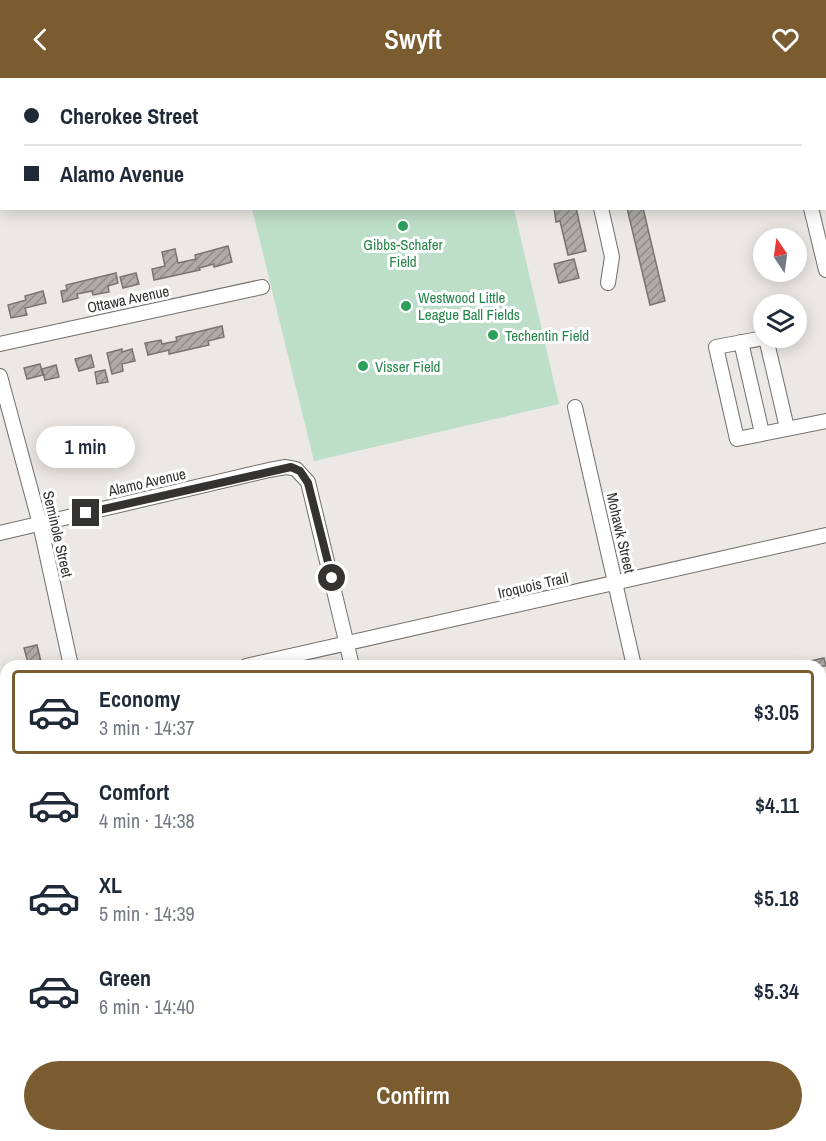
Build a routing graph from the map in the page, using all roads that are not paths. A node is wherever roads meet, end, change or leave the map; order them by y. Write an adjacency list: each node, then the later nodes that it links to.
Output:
1 (601, 210): 4 (street)
2 (811, 210): 3 (street)
3 (826, 270)
4 (608, 284)
5 (262, 287): 8 (street, Ottawa Avenue)
6 (753, 340): 7 (street)
7 (741, 342): 14 (street); 14 (street)
8 (0, 344)
9 (767, 348): 13 (street)
10 (0, 376): 15 (street, Seminole Street)
11 (575, 407): 18 (street, Mohawk Street)
12 (826, 421): 13 (street)
13 (787, 428): 14 (street)
14 (762, 433)
15 (40, 524): 16 (street, Alamo Avenue); 19 (street, Alamo Avenue); 20 (street, Seminole Street)
16 (0, 533)
17 (826, 535): 18 (street, Iroquois Trail)
18 (616, 583): 19 (street, Iroquois Trail); 23 (street, Mohawk Street)
19 (347, 643): 21 (street, Iroquois Trail); 22 (street)
20 (70, 660)
21 (272, 660)
22 (351, 660)
23 (633, 660)

